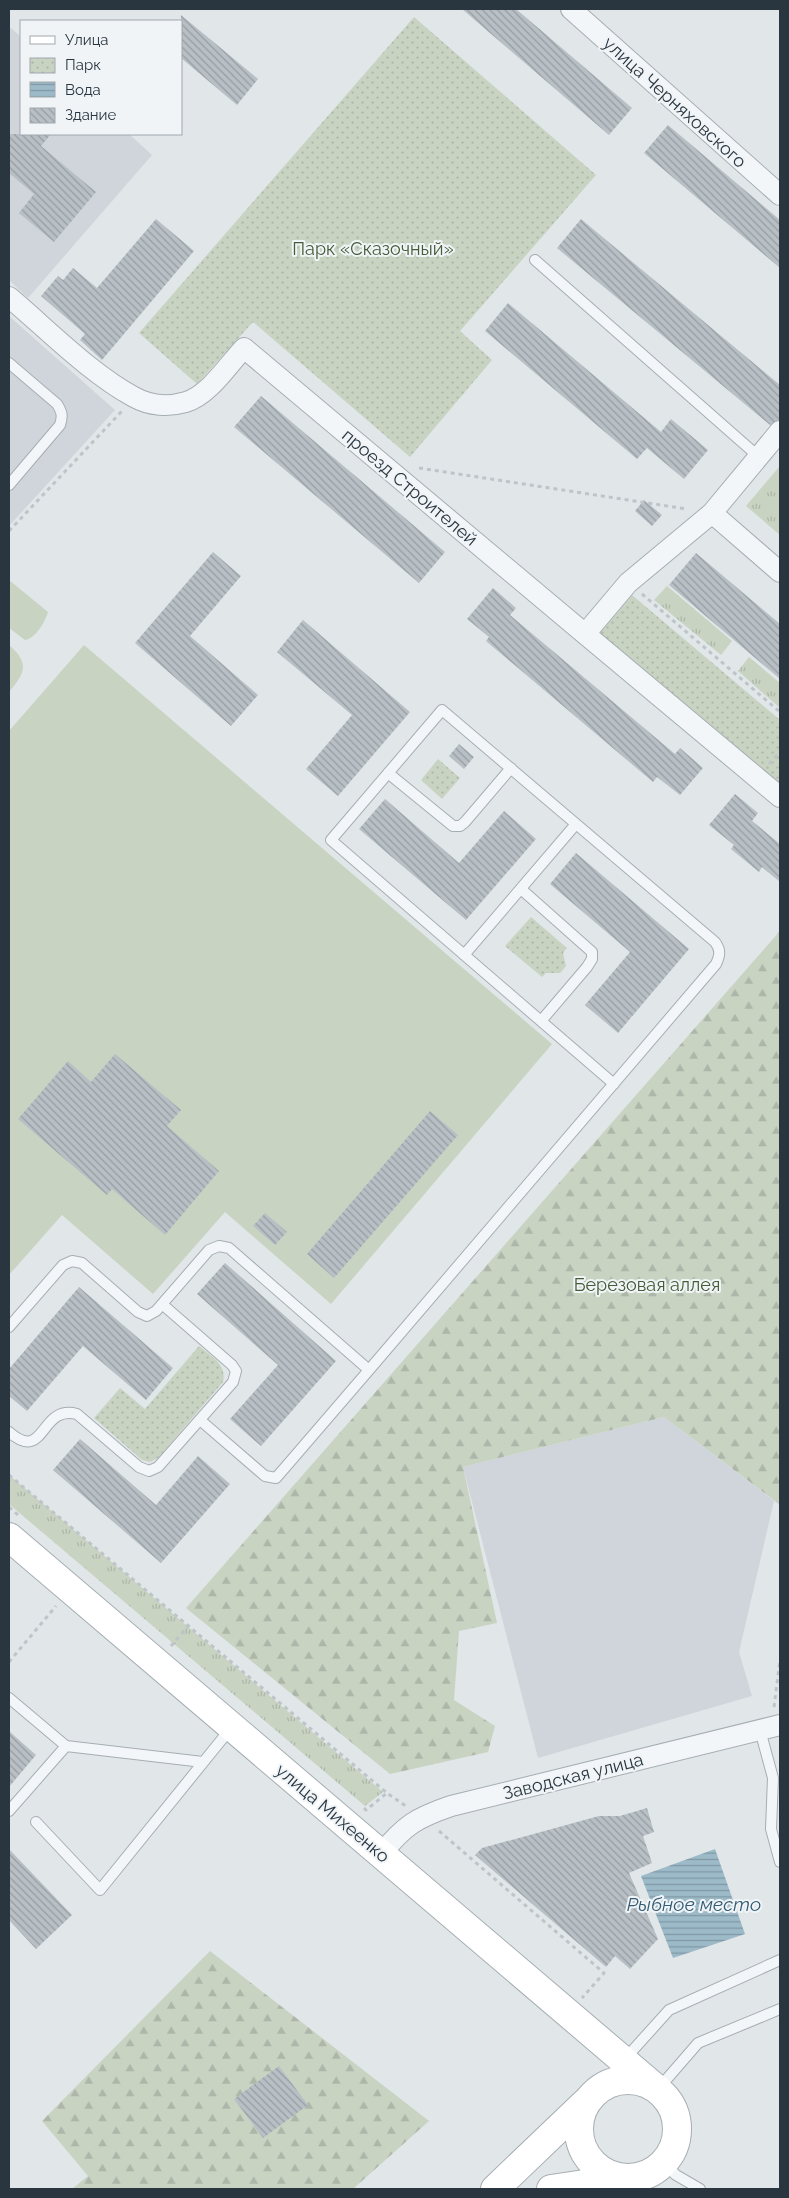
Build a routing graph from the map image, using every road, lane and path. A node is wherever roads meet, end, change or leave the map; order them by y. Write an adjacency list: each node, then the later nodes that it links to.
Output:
1 (571, 9): 2 (street, улица Черняховского)
2 (780, 195)
3 (535, 260): 8 (lane)
4 (9, 297): 6 (street, проезд Строителей)
5 (9, 363): 10 (lane)
6 (134, 398): 9 (street, проезд Строителей); 12 (path)
7 (780, 432): 8 (street)
8 (759, 457): 11 (street)
9 (381, 463): 11 (path); 15 (street, проезд Строителей)
10 (9, 485)
11 (712, 512): 13 (street); 14 (street)
12 (9, 531)
13 (780, 572)
14 (628, 583): 15 (street); 16 (path)
15 (585, 634): 19 (street, проезд Строителей)
16 (780, 712)
17 (511, 768): 18 (lane); 18 (lane); 20 (lane)
18 (388, 773): 22 (lane)
19 (780, 797)
20 (576, 824): 21 (lane); 24 (lane)
21 (521, 889): 22 (lane); 23 (lane)
22 (464, 955): 23 (lane)
23 (541, 1021): 24 (lane)
24 (614, 1084): 27 (lane)
25 (162, 1304): 26 (lane); 27 (lane); 28 (lane)
26 (9, 1327)
27 (369, 1370): 28 (lane)
28 (200, 1420): 29 (lane)
29 (9, 1432)
30 (9, 1537): 37 (street, улица Михеенко)
31 (60, 1602): 35 (path)
32 (188, 1626): 33 (path)
33 (171, 1646)
34 (780, 1660): 38 (path)
35 (9, 1662)
36 (9, 1698): 39 (lane)
37 (232, 1727): 40 (lane); 43 (street, улица Михеенко)
38 (771, 1727): 43 (street, Заводская улица); 44 (lane)
39 (66, 1746): 40 (lane); 41 (lane)
40 (203, 1762): 42 (lane)
41 (9, 1812)
42 (36, 1822)
43 (381, 1854): 47 (street, улица Михеенко)
44 (780, 1862)
45 (780, 1960): 48 (lane)
46 (780, 2009): 49 (lane)
47 (586, 2028): 48 (street, улица Михеенко); 50 (street)
48 (624, 2060): 49 (street, улица Михеенко)
49 (658, 2090): 50 (street); 52 (street)
50 (592, 2095): 51 (street); 55 (street)
51 (586, 2154): 53 (street); 54 (street)
52 (658, 2168): 53 (street); 57 (lane)
53 (626, 2184): 54 (street)
54 (598, 2186): 56 (street)
55 (495, 2189)
56 (551, 2189)
57 (700, 2189)

